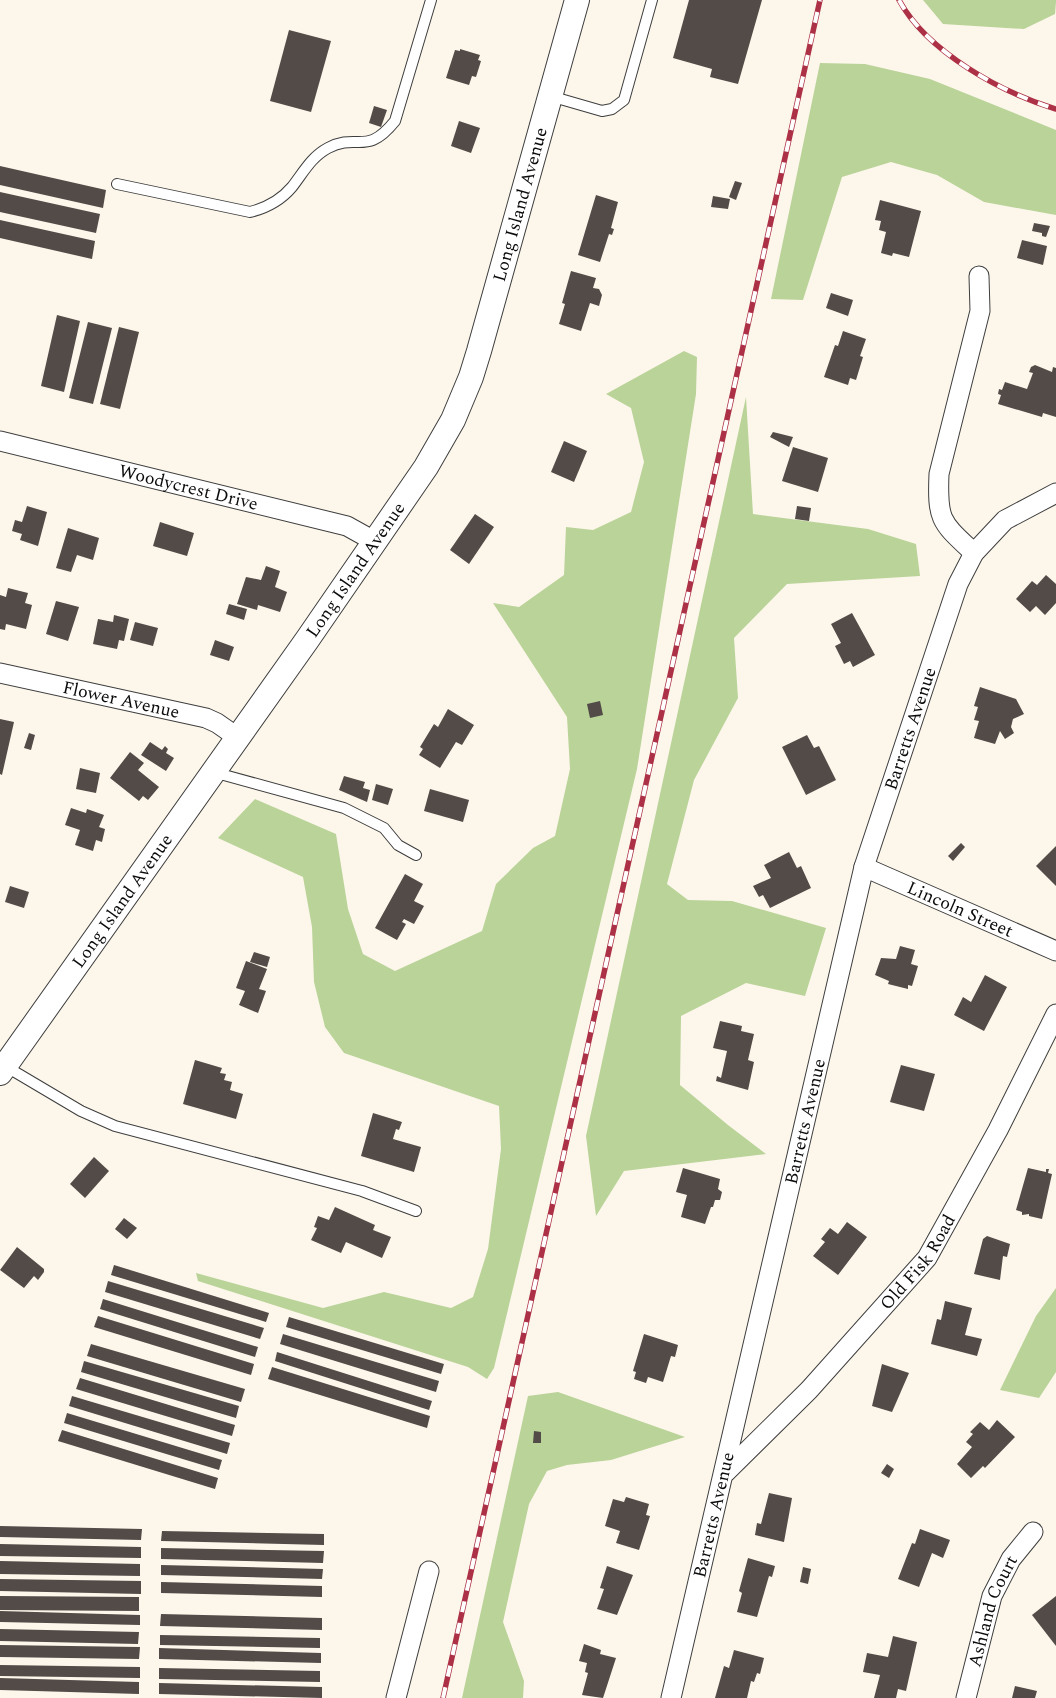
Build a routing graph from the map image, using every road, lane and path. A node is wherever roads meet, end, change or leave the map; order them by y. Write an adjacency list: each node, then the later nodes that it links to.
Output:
1 (431, 0): 5 (lane)
2 (577, 0): 4 (street, Long Island Avenue)
3 (652, 0): 4 (lane)
4 (550, 96): 9 (street, Long Island Avenue)
5 (117, 184)
6 (979, 276): 10 (street)
7 (0, 441): 9 (street, Woodycrest Drive)
8 (1056, 493): 10 (street, Barretts Avenue)
9 (374, 541): 12 (street, Long Island Avenue)
10 (974, 553): 15 (street, Barretts Avenue)
11 (0, 673): 12 (street, Flower Avenue)
12 (237, 737): 13 (street, Long Island Avenue)
13 (212, 771): 14 (lane); 18 (street, Long Island Avenue)
14 (416, 855)
15 (864, 867): 16 (street, Lincoln Street); 20 (street, Barretts Avenue)
16 (1056, 951)
17 (1056, 1014): 20 (street, Old Fisk Road)
18 (2, 1068): 19 (lane)
19 (416, 1211)
20 (726, 1472): 24 (street, Barretts Avenue)
21 (1033, 1532): 25 (street, Ashland Court)
22 (429, 1571): 23 (street)
23 (396, 1698)
24 (671, 1698)
25 (966, 1698)

